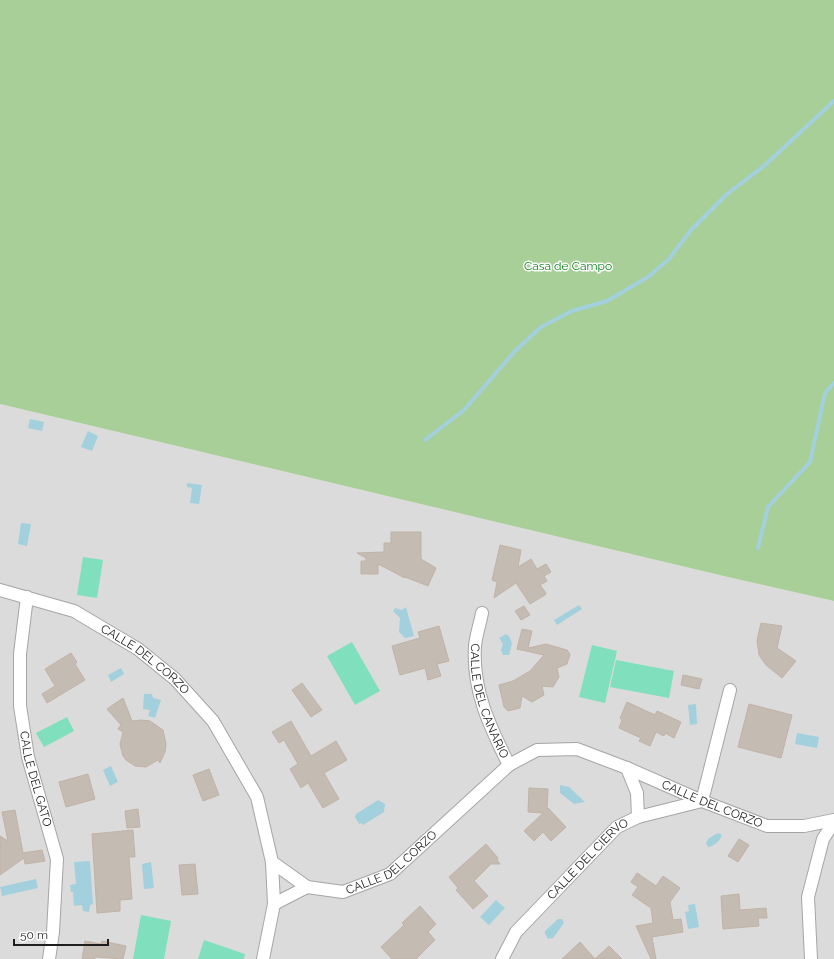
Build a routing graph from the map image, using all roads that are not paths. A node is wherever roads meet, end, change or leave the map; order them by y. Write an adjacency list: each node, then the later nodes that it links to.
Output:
1 (0, 590): 2 (street, CALLE DEL CORZO)
2 (27, 596): 12 (street, CALLE DEL CORZO); 15 (street, CALLE DEL GATO)
3 (482, 613): 5 (street, CALLE DEL CANARIO)
4 (730, 690): 7 (street)
5 (510, 765): 6 (street, CALLE DEL CORZO); 13 (street, CALLE DEL CORZO)
6 (627, 768): 7 (street, CALLE DEL CORZO); 8 (street)
7 (702, 801): 8 (street, CALLE DEL CIERVO); 10 (street, CALLE DEL CORZO)
8 (638, 817): 17 (street, CALLE DEL CIERVO)
9 (834, 821): 10 (street, CALLE DEL CORZO); 11 (street)
10 (804, 826): 11 (street)
11 (823, 839): 18 (street)
12 (272, 862): 13 (street, CALLE DEL CORZO); 14 (street)
13 (307, 887): 14 (street)
14 (274, 904): 16 (street)
15 (49, 959)
16 (263, 959)
17 (502, 959)
18 (812, 959)

